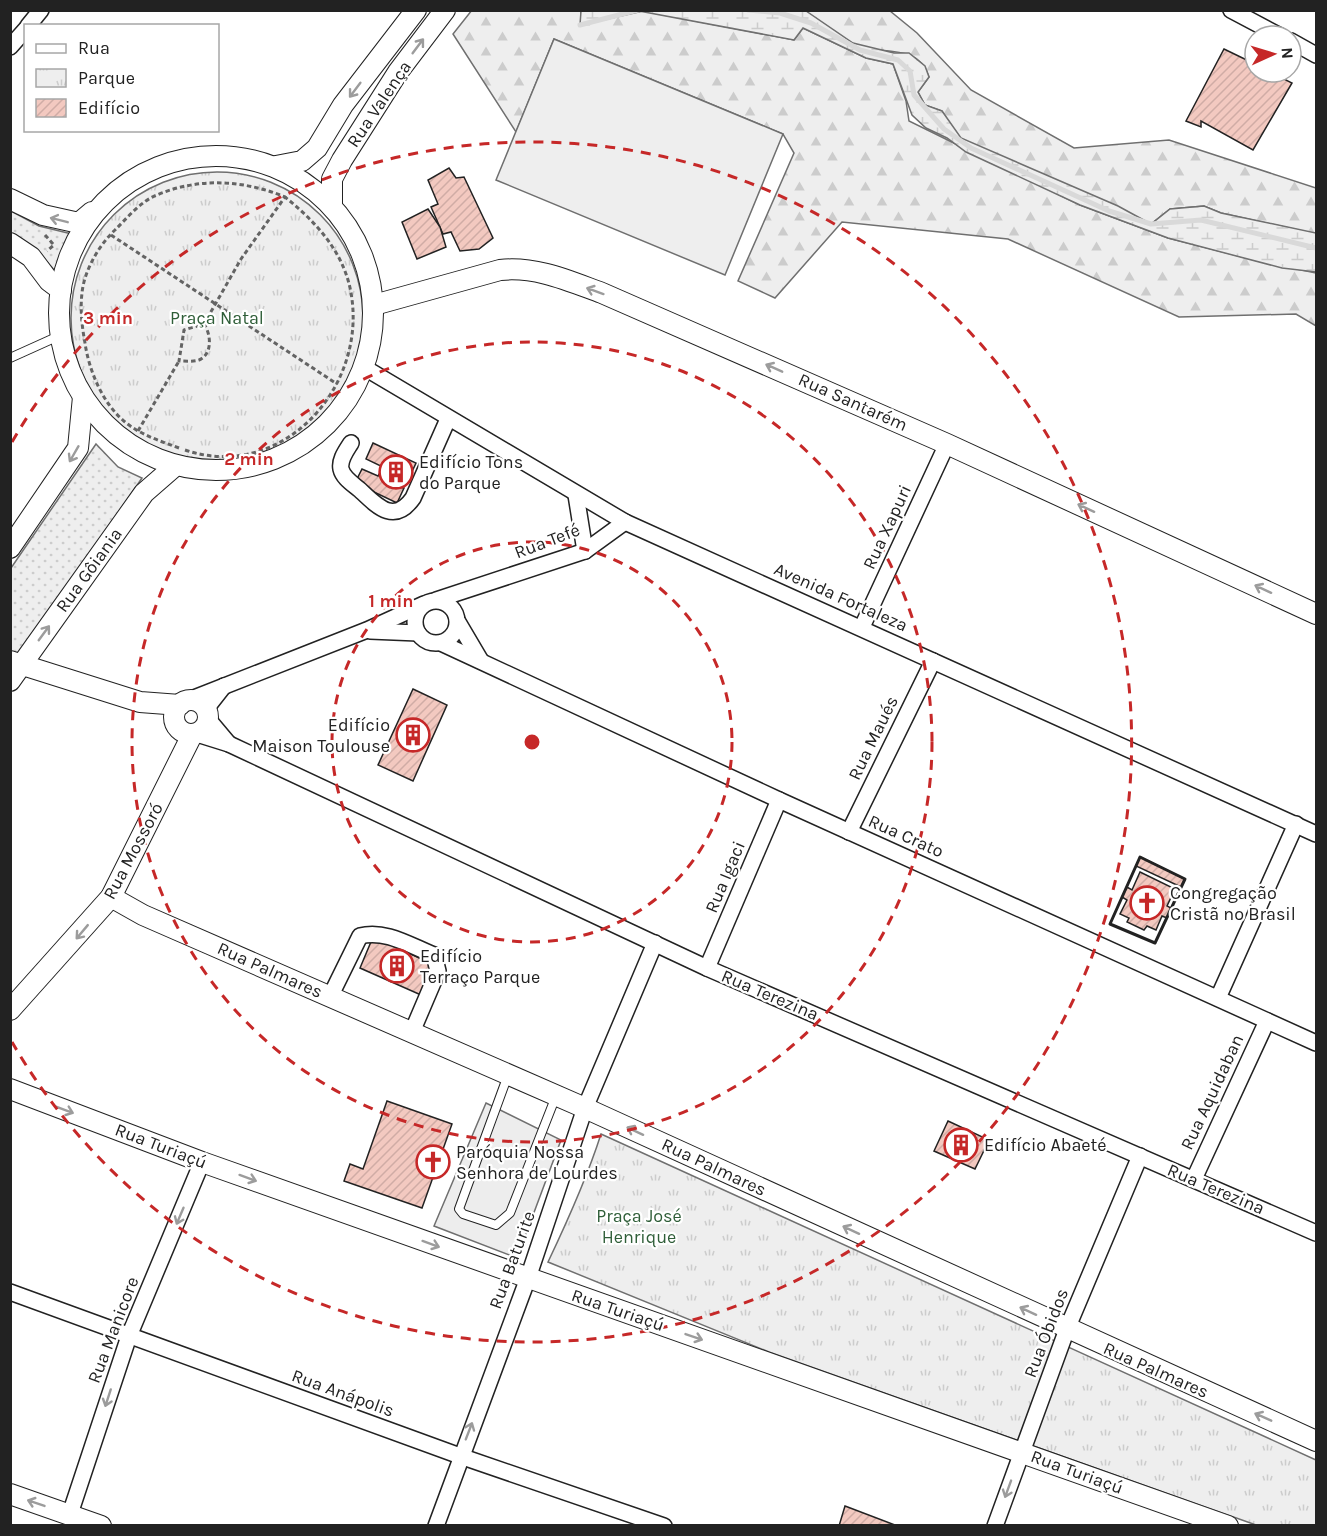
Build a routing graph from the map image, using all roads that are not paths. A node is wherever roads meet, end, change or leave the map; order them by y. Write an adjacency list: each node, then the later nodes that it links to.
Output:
1 (41, 10): 5 (street)
2 (416, 10): 11 (street, Rua Valença, one-way to 11)
3 (445, 10): 14 (street, Rua Valença, one-way to 3)
4 (1231, 10): 6 (street)
5 (30, 24)
6 (1257, 24)
7 (24, 31): 8 (street)
8 (10, 47)
9 (1303, 48): 10 (street)
10 (1317, 55)
11 (276, 166): 13 (street); 14 (street)
12 (10, 199): 13 (street, one-way to 12)
13 (104, 202): 16 (street)
14 (332, 205): 17 (street)
15 (10, 243): 16 (street)
16 (61, 290): 18 (street)
17 (374, 305): 20 (street); 24 (street, Rua Santarém, one-way to 17)
18 (61, 335): 19 (lane); 21 (street)
19 (10, 358)
20 (364, 368): 22 (street, Avenida Fortaleza); 25 (street)
21 (83, 397): 25 (street); 28 (street, one-way to 28)
22 (448, 419): 23 (street); 26 (street, Avenida Fortaleza)
23 (351, 443)
24 (947, 444): 32 (street, Rua Santarém, one-way to 24); 34 (street, Rua Xapuri)
25 (175, 466): 40 (street, Rua Gôiania, one-way to 25)
26 (576, 495): 27 (street, Avenida Fortaleza); 29 (street)
27 (625, 522): 29 (street, Rua Tefé); 34 (street, Avenida Fortaleza)
28 (10, 548)
29 (585, 551): 30 (street, Rua Tefé)
30 (479, 587): 31 (street, Rua Tefé); 33 (street)
31 (430, 602): 33 (street); 35 (street, Rua Tefé); 36 (street)
32 (1317, 614)
33 (457, 619): 37 (street); 38 (street)
34 (862, 627): 39 (street, Avenida Fortaleza)
35 (367, 630): 36 (street, Rua Tefé); 42 (street, Rua Tefé)
36 (418, 633): 37 (street)
37 (441, 643): 38 (street, Rua Crato)
38 (481, 661): 43 (street, Rua Crato)
39 (933, 661): 44 (street, Avenida Fortaleza); 45 (street, Rua Maués)
40 (14, 669): 41 (street, Rua Terezina)
41 (140, 702): 42 (street, Rua Terezina); 42 (street, Rua Terezina)
42 (195, 717): 47 (street, Rua Mossoró); 48 (street, Rua Terezina)
43 (779, 800): 45 (street, Rua Crato); 49 (street, Rua Igaci)
44 (1296, 824): 46 (street, Avenida Fortaleza); 51 (street)
45 (849, 832): 51 (street, Rua Crato)
46 (1317, 834)
47 (111, 897): 50 (street, Rua Palmares); 52 (street, Rua Mossoró, one-way to 52)
48 (655, 943): 49 (street, Rua Terezina); 59 (street, Rua Baturite)
49 (707, 968): 60 (street, Rua Terezina)
50 (330, 997): 54 (street, Rua Palmares); 54 (street)
51 (1218, 998): 53 (street, Rua Crato)
52 (10, 1010)
53 (1266, 1021): 55 (street, Rua Crato); 62 (street, Rua Aquidaban)
54 (412, 1032): 56 (street, Rua Palmares)
55 (1317, 1043)
56 (508, 1074): 58 (street, Rua Palmares); 58 (lane)
57 (10, 1089): 61 (street, Rua Turiaçú, one-way to 61)
58 (556, 1095): 59 (street, Rua Palmares)
59 (585, 1108): 64 (street, Rua Baturite); 66 (street, Rua Palmares, one-way to 59)
60 (1140, 1156): 62 (street, Rua Terezina); 66 (street, Rua Óbidos)
61 (202, 1162): 64 (street, Rua Turiaçú, one-way to 64); 67 (street, Rua Manicore, one-way to 67)
62 (1194, 1179): 63 (street, Rua Terezina)
63 (1317, 1233)
64 (528, 1278): 69 (street, Rua Turiaçú, one-way to 69); 70 (street, Rua Baturite, one-way to 64)
65 (10, 1292): 67 (street, Rua Anápolis)
66 (1067, 1329): 68 (street, Rua Palmares, one-way to 66); 69 (street, Rua Óbidos)
67 (129, 1336): 70 (street, Rua Anápolis); 72 (street, Rua Manicore, one-way to 72)
68 (1317, 1442)
69 (1021, 1452): 76 (street, Rua Óbidos, one-way to 76); 77 (street, Rua Turiaçú)
70 (459, 1456): 74 (street, Rua Baturite); 75 (street, Rua Anápolis)
71 (10, 1494): 72 (street, one-way to 71)
72 (70, 1514): 73 (street)
73 (101, 1526)
74 (436, 1526)
75 (664, 1526)
76 (995, 1526)
77 (1228, 1526)

